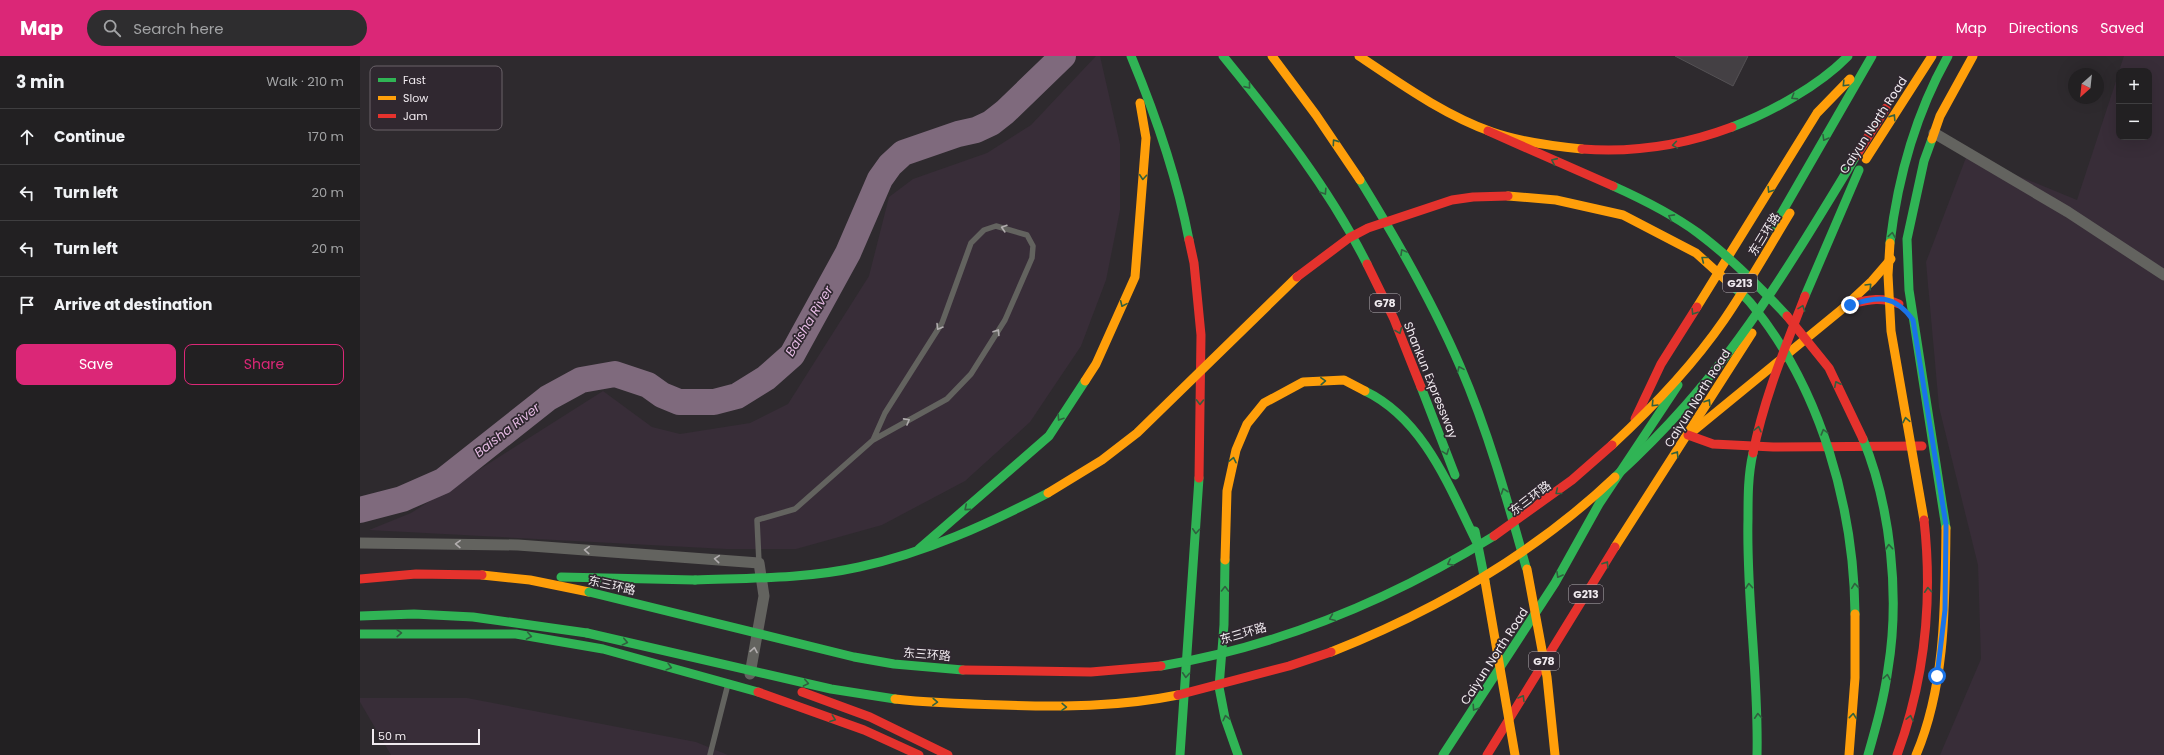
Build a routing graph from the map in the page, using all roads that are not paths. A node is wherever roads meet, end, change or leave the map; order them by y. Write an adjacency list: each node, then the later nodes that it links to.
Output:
1 (1223, 56): 22 (main road, Shankun Expressway / G78, one-way to 22)
2 (1272, 56): 42 (main road, G78, one-way to 2, bridge)
3 (1359, 56): 10 (main road)
4 (1848, 56): 10 (main road, one-way to 10, bridge)
5 (1872, 56): 20 (main road, Caiyun North Road / G213, one-way to 20); 20 (main road, one-way to 20)
6 (1932, 56): 17 (main road, Caiyun North Road, one-way to 6)
7 (1948, 56): 46 (main road, one-way to 7, bridge)
8 (1973, 56): 11 (main road, G213)
9 (1132, 58): 23 (main road, one-way to 23); 32 (main road, one-way to 32)
10 (1488, 131): 45 (main road, one-way to 10, bridge)
11 (1934, 133): 13 (main road, G213); 14 (street)
12 (1830, 148): 25 (main road, 东三环路, one-way to 25, bridge)
13 (1907, 239): 15 (main road, G213, one-way to 13); 16 (main road)
14 (2164, 275)
15 (1850, 305): 16 (main road); 17 (main road, G213)
16 (1913, 320): 19 (main road)
17 (1688, 435): 19 (main road); 40 (main road, Caiyun North Road / G213, one-way to 17)
18 (873, 440): 18 (lane, one-way to 18); 24 (lane)
19 (1932, 446): 47 (main road)
20 (1599, 504): 33 (main road, Caiyun North Road / G213, one-way to 33)
21 (360, 543): 24 (street, one-way to 21)
22 (1478, 545): 39 (main road, one-way to 22); 41 (main road, Shankun Expressway / G78, bridge)
23 (920, 549): 25 (main road, bridge); 44 (main road, one-way to 23, bridge)
24 (759, 563): 31 (street, one-way to 24)
25 (511, 577): 26 (main road, 东三环路)
26 (360, 579)
27 (360, 616): 29 (main road, one-way to 29, bridge)
28 (360, 634): 30 (main road, one-way to 30)
29 (725, 665): 36 (main road, bridge); 43 (main road, bridge)
30 (728, 683): 31 (main road); 34 (lane)
31 (747, 688): 35 (main road, one-way to 35)
32 (1181, 742): 37 (main road); 38 (main road)
33 (1443, 753)
34 (710, 755)
35 (919, 755)
36 (948, 755)
37 (1180, 755)
38 (1186, 755)
39 (1238, 755)
40 (1487, 755)
41 (1515, 755)
42 (1555, 755)
43 (1757, 755)
44 (1849, 755)
45 (1868, 755)
46 (1898, 755)
47 (1916, 755)

